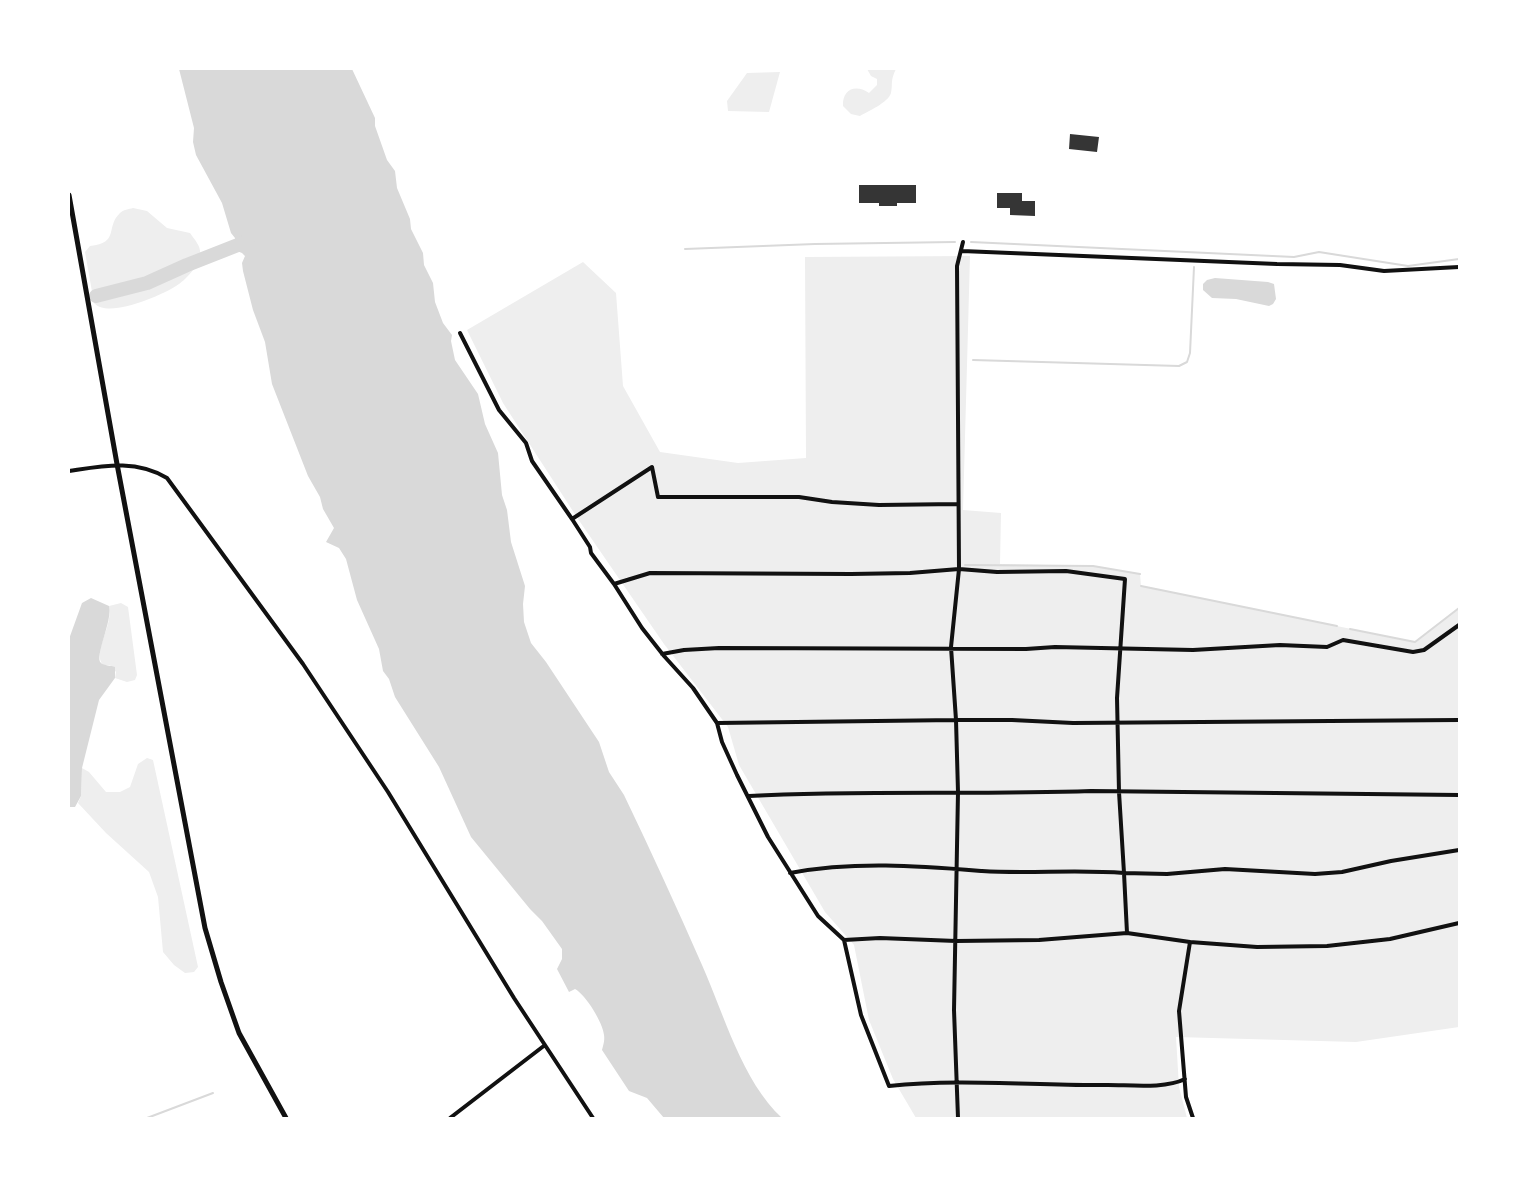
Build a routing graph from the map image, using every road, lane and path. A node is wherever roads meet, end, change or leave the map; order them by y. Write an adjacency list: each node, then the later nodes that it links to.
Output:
1 (69, 195): 6 (street)
2 (963, 242): 3 (street)
3 (962, 251): 4 (street); 8 (street)
4 (1459, 267)
5 (460, 333): 9 (street)
6 (117, 464): 7 (street); 33 (street); 36 (street)
7 (69, 471)
8 (958, 504): 9 (street); 10 (street)
9 (572, 519): 11 (street)
10 (959, 569): 11 (street); 13 (street); 14 (street)
11 (614, 584): 15 (street)
12 (1459, 625): 14 (street)
13 (949, 647): 14 (street); 15 (street); 16 (street)
14 (1120, 649): 19 (street)
15 (662, 654): 18 (street)
16 (956, 720): 18 (street); 19 (street); 20 (street)
17 (1459, 720): 19 (street)
18 (717, 723): 23 (street)
19 (1117, 723): 21 (street)
20 (958, 792): 21 (street); 23 (street); 25 (street)
21 (1119, 792): 22 (street); 27 (street)
22 (1459, 795)
23 (749, 796): 26 (street)
24 (1459, 850): 27 (street)
25 (957, 868): 26 (street); 27 (street); 31 (street)
26 (790, 873): 30 (street)
27 (1124, 873): 29 (street)
28 (1459, 923): 32 (street)
29 (1127, 933): 31 (street); 32 (street)
30 (844, 940): 31 (street); 35 (street)
31 (956, 941): 35 (street)
32 (1190, 942): 34 (street)
33 (545, 1045): 37 (street); 38 (street)
34 (1185, 1079): 35 (street); 40 (street)
35 (956, 1083): 39 (street)
36 (286, 1118)
37 (450, 1118)
38 (593, 1118)
39 (958, 1118)
40 (1193, 1118)

